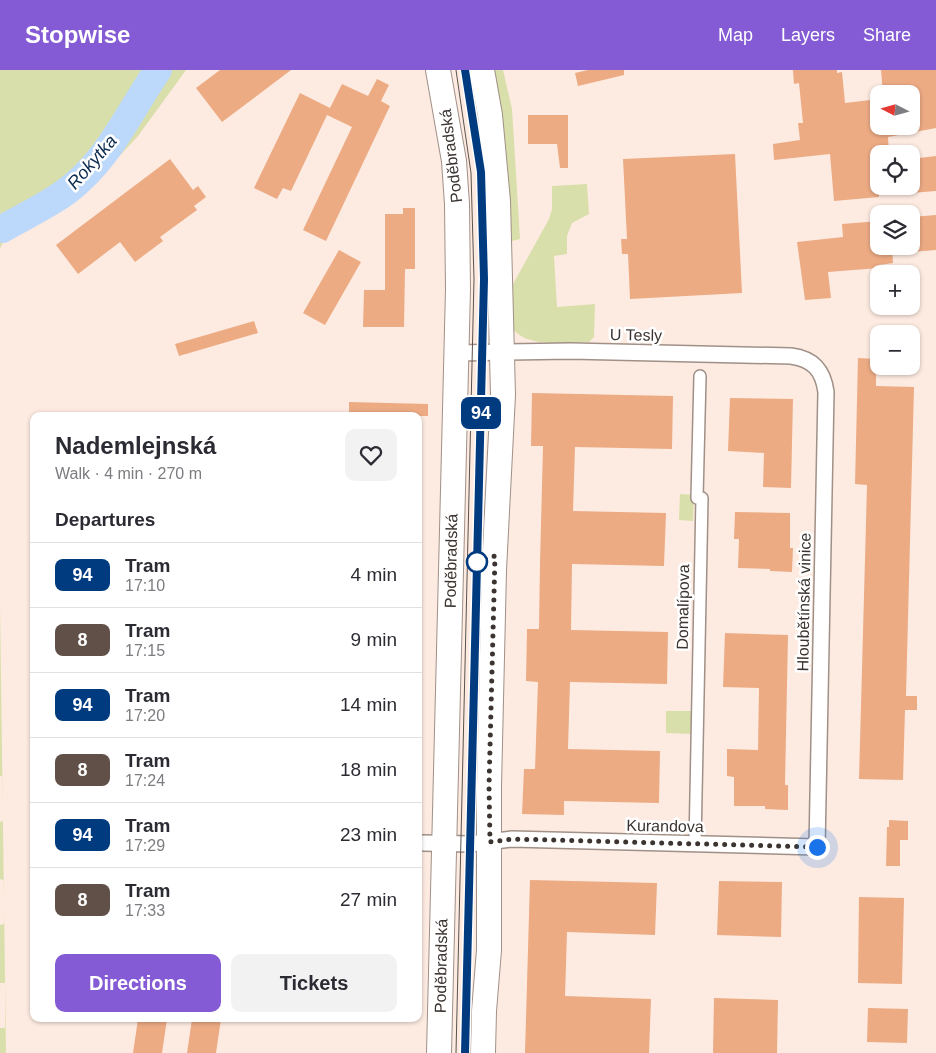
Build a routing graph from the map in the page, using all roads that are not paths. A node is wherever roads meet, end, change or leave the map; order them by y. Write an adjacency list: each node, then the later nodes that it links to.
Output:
1 (438, 70): 4 (main road, Poděbradská)
2 (482, 70): 3 (main road)
3 (500, 352): 4 (street, U Tesly); 5 (street, U Tesly); 7 (main road)
4 (456, 353): 8 (main road, Poděbradská)
5 (813, 362): 10 (street, Hloubětínská vinice)
6 (700, 376): 9 (street, Domalípova)
7 (501, 841): 8 (street, Kurandova); 9 (street, Kurandova); 12 (main road)
8 (434, 843): 11 (main road, Poděbradská)
9 (695, 844): 10 (street, Kurandova)
10 (817, 847)
11 (439, 1053)
12 (483, 1053)

